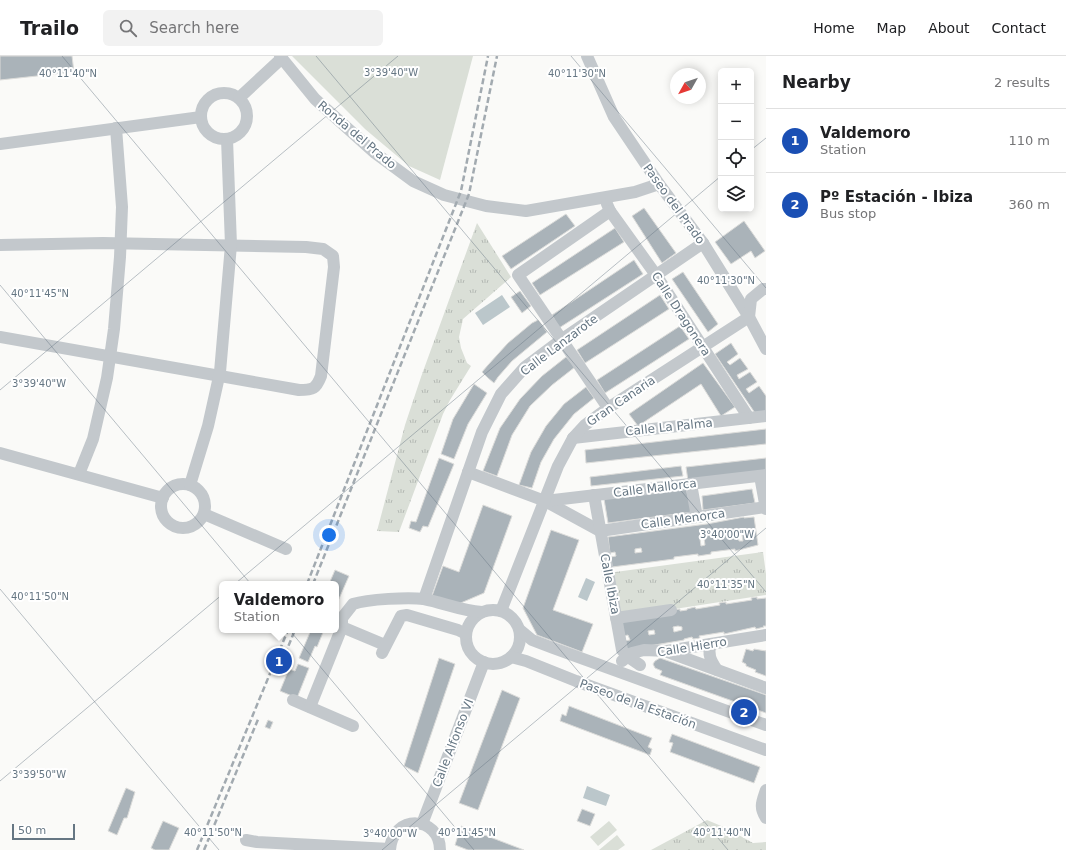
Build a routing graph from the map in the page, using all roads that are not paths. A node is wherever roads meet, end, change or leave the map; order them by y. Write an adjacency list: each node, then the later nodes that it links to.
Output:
1 (587, 56): 8 (street, Paseo del Prado)
2 (281, 57): 3 (street); 9 (street, Ronda del Prado)
3 (239, 98): 4 (street); 6 (street)
4 (201, 117): 5 (street); 6 (street)
5 (116, 128): 7 (street); 11 (street)
6 (227, 139): 14 (street)
7 (0, 144)
8 (659, 184): 9 (street, Ronda del Prado); 12 (street, Paseo del Prado)
9 (605, 197): 10 (street, Calle Dragonera)
10 (610, 211): 15 (street, Calle Dragonera); 19 (street)
11 (121, 243): 13 (street); 14 (street); 22 (street)
12 (703, 243): 15 (street, Calle Lanzarote); 17 (street, Paseo del Prado)
13 (0, 245)
14 (231, 245): 23 (street); 23 (street)
15 (656, 275): 19 (street, Calle Lanzarote); 20 (street, Calle Dragonera)
16 (766, 289): 17 (street)
17 (748, 317): 20 (street, Gran Canaria); 21 (street, Paseo del Prado)
18 (0, 337): 22 (street)
19 (561, 340): 24 (street); 29 (street, Calle Lanzarote)
20 (702, 347): 24 (street, Gran Canaria); 26 (street, Calle Dragonera)
21 (766, 349)
22 (110, 357): 23 (street); 30 (street)
23 (219, 376): 33 (street)
24 (608, 408): 27 (street, Gran Canaria)
25 (766, 416): 26 (street, Calle La Palma)
26 (749, 418): 27 (street, Calle La Palma)
27 (573, 438): 36 (street, Gran Canaria)
28 (0, 452): 30 (street)
29 (468, 472): 36 (street); 42 (street, Calle Lanzarote)
30 (79, 474): 35 (street)
31 (763, 476): 32 (street, Calle Mallorca); 37 (street)
32 (691, 484): 34 (street, Calle Mallorca); 39 (street)
33 (190, 485): 35 (street); 38 (street)
34 (594, 495): 36 (street, Calle Mallorca); 40 (street, Calle Ibiza)
35 (163, 498): 38 (street)
36 (545, 501): 40 (street); 44 (street, Gran Canaria)
37 (766, 508): 39 (street, Calle Menorca)
38 (204, 514): 41 (street)
39 (697, 517): 40 (street, Calle Menorca)
40 (600, 531): 46 (street, Calle Ibiza)
41 (286, 549)
42 (424, 600): 45 (street); 47 (street)
43 (671, 610): 46 (street)
44 (501, 611): 45 (street); 48 (street)
45 (482, 612): 49 (street)
46 (616, 618): 53 (street, Calle Ibiza)
47 (342, 627): 49 (street); 62 (street)
48 (520, 630): 54 (street); 57 (street, Paseo de la Estación)
49 (466, 634): 55 (street)
50 (766, 635): 51 (street, Calle Hierro)
51 (711, 644): 52 (street, Calle Hierro); 58 (street)
52 (661, 651): 53 (street); 56 (street, Calle Hierro); 58 (street)
53 (627, 656): 56 (street); 57 (street)
54 (511, 657): 55 (street); 65 (street, Paseo de la Estación)
55 (484, 662): 68 (street, Calle Alfonso VI)
56 (640, 665): 59 (street)
57 (616, 670): 59 (street, Paseo de la Estación)
58 (717, 670): 60 (street)
59 (644, 680): 63 (street, Paseo de la Estación)
60 (766, 688)
61 (293, 700): 62 (street)
62 (310, 707): 64 (street)
63 (766, 725)
64 (353, 726)
65 (766, 750)
66 (766, 790): 67 (street)
67 (766, 818)
68 (422, 824): 70 (street); 71 (street)
69 (246, 840): 70 (street)
70 (390, 850)
71 (440, 850)

